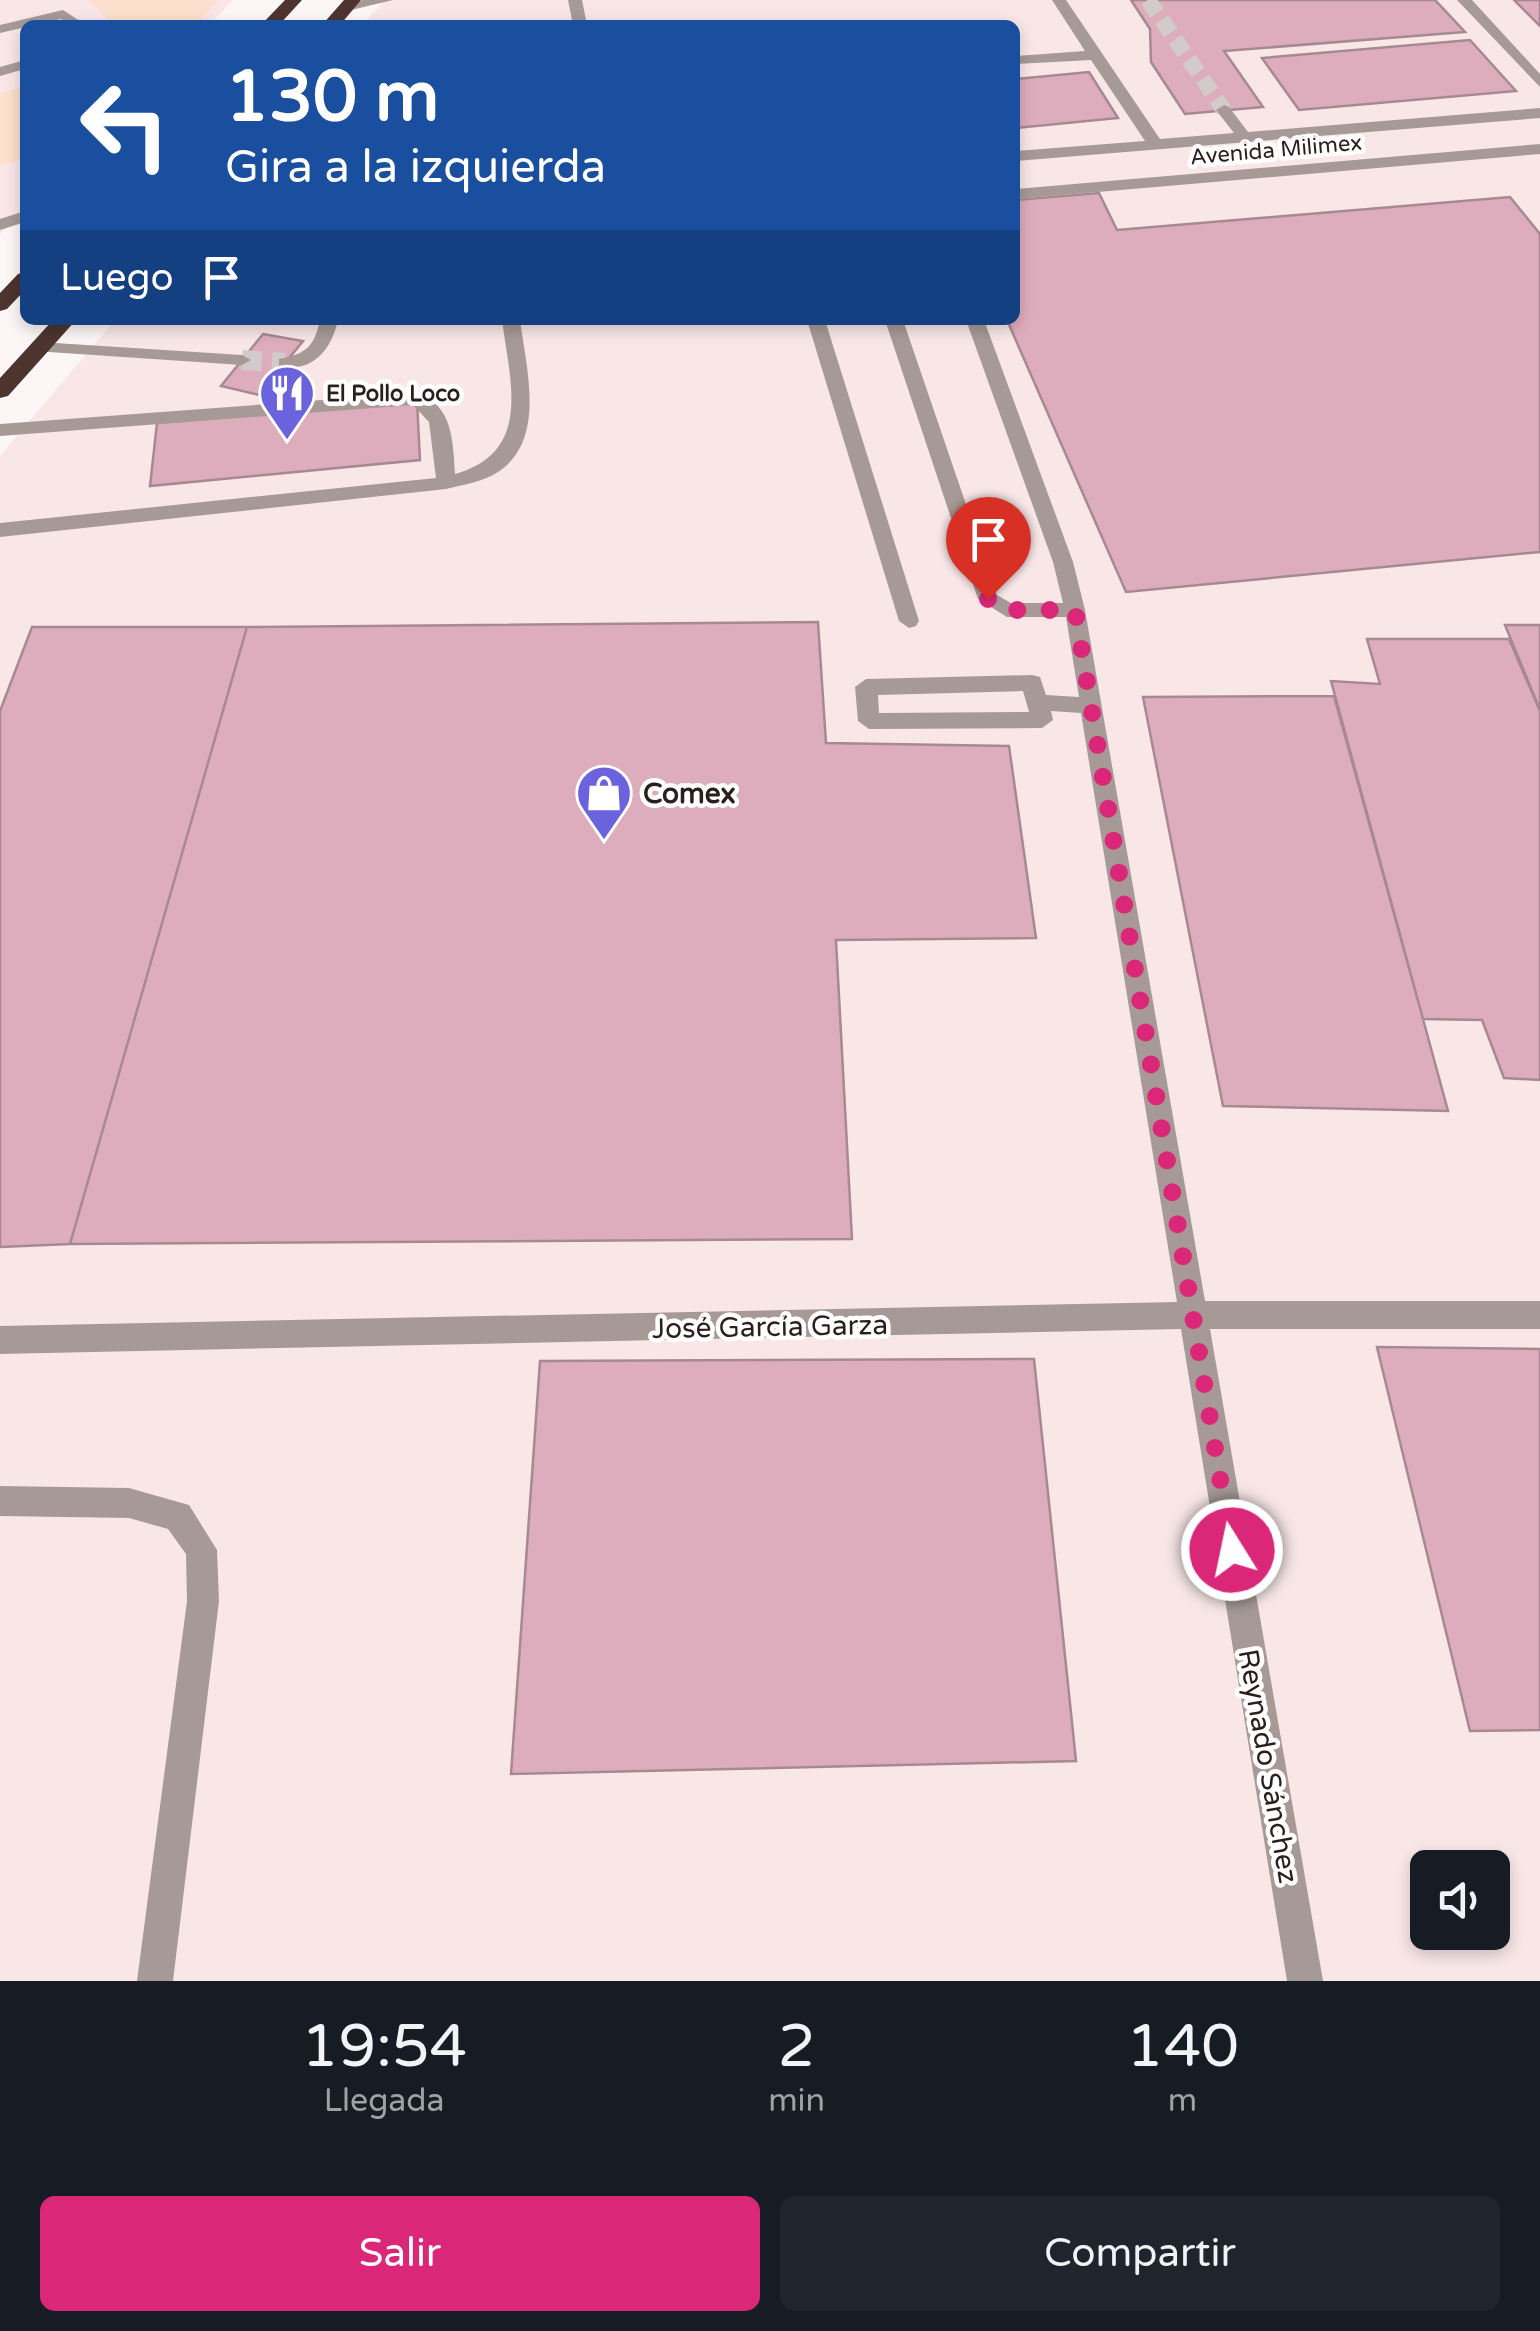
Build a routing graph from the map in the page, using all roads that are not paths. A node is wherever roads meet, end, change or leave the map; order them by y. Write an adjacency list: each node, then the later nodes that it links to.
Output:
1 (294, 0): 6 (highway)
2 (386, 0): 5 (street)
3 (1059, 0): 9 (street)
4 (1464, 0): 11 (street)
5 (350, 4)
6 (276, 13)
7 (38, 20): 8 (street)
8 (75, 20)
9 (1095, 55): 10 (street); 15 (street)
10 (1020, 60)
11 (1540, 83)
12 (1224, 110): 14 (street)
13 (1540, 113): 14 (street, Avenida Milimex)
14 (1244, 137): 15 (street, Avenida Milimex)
15 (1155, 144): 17 (street, Avenida Milimex)
16 (1540, 149): 18 (street, Avenida Milimex)
17 (1020, 156)
18 (1020, 194)
19 (20, 283): 20 (highway)
20 (0, 304)
21 (60, 325): 27 (highway)
22 (328, 325): 29 (street)
23 (511, 325): 32 (street)
24 (818, 325): 35 (street)
25 (896, 325): 34 (street)
26 (977, 325): 34 (street, Reynado Sánchez)
27 (40, 347): 28 (street); 30 (highway)
28 (242, 360)
29 (285, 364)
30 (0, 391)
31 (0, 430): 32 (street)
32 (446, 483): 33 (street)
33 (0, 530)
34 (1075, 610): 37 (street, Reynado Sánchez)
35 (909, 621)
36 (1037, 703): 36 (street); 37 (street)
37 (1090, 704): 39 (street, Reynado Sánchez)
38 (1540, 1314): 39 (street, José García Garza)
39 (1192, 1315): 40 (street, José García Garza); 43 (street, Reynado Sánchez)
40 (0, 1340)
41 (0, 1501): 42 (street)
42 (155, 1981)
43 (1305, 1981)

